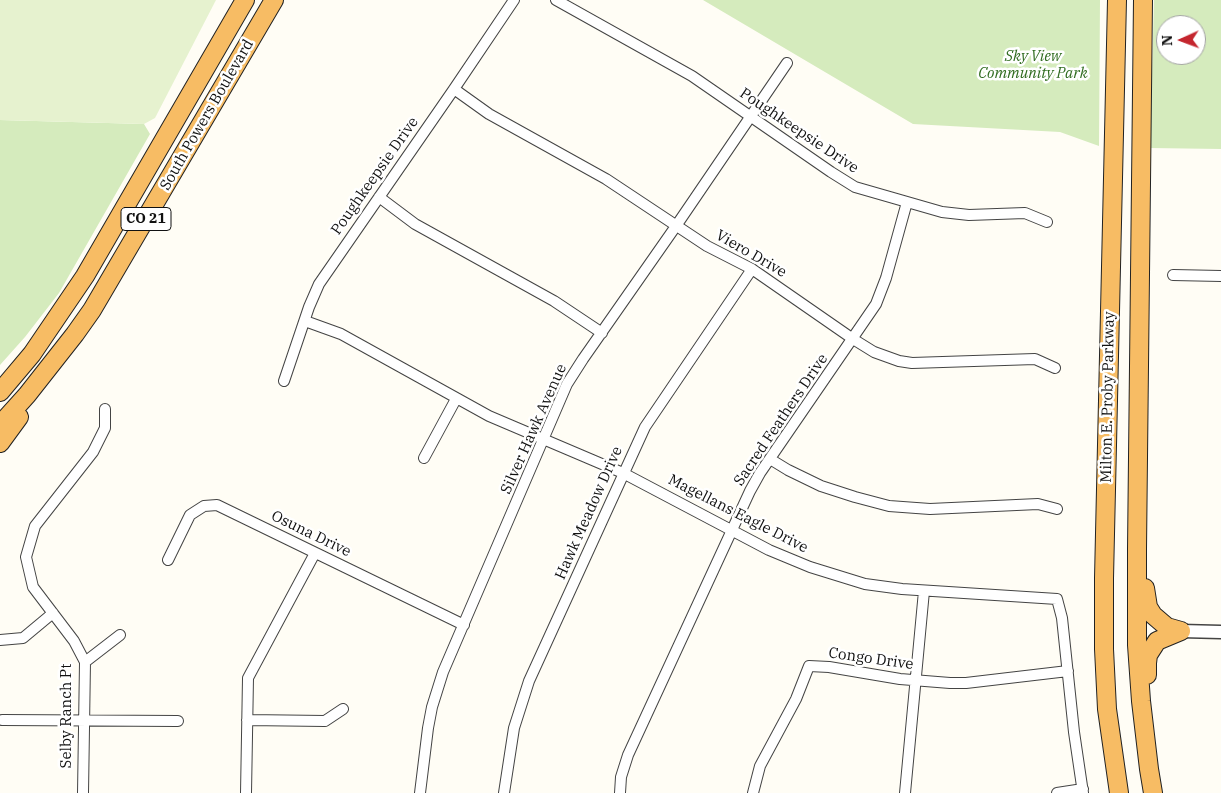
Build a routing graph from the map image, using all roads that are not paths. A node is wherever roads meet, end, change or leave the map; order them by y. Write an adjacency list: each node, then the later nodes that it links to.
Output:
1 (245, 0): 21 (highway, South Powers Boulevard / CO 21)
2 (274, 0): 19 (highway, South Powers Boulevard / CO 21)
3 (514, 0): 8 (street, Poughkeepsie Drive)
4 (556, 0): 9 (street, Poughkeepsie Drive)
5 (1117, 0): 63 (highway, Milton E. Proby Parkway)
6 (1143, 0): 36 (highway, Milton E. Proby Parkway)
7 (786, 63): 9 (street, Silver Hawk Avenue)
8 (454, 89): 10 (street, Poughkeepsie Drive); 13 (street, Viero Drive)
9 (751, 117): 11 (street, Poughkeepsie Drive); 13 (street, Silver Hawk Avenue)
10 (379, 197): 17 (street, Poughkeepsie Drive); 18 (street)
11 (907, 202): 12 (street, Poughkeepsie Drive); 20 (street, Sacred Feathers Drive)
12 (1047, 222)
13 (676, 226): 14 (street, Viero Drive); 18 (street, Silver Hawk Avenue)
14 (752, 269): 20 (street, Viero Drive); 33 (street, Hawk Meadow Drive)
15 (1173, 275): 16 (street)
16 (1221, 276)
17 (305, 321): 23 (street, Poughkeepsie Drive); 26 (street, Magellans Eagle Drive)
18 (602, 333): 29 (street, Silver Hawk Avenue)
19 (75, 334): 28 (highway, South Powers Boulevard / CO 21); 30 (highway)
20 (853, 339): 22 (street, Viero Drive); 32 (street, Sacred Feathers Drive)
21 (32, 354): 24 (highway); 25 (highway, South Powers Boulevard / CO 21)
22 (1054, 368)
23 (284, 381)
24 (0, 384)
25 (0, 392)
26 (456, 398): 29 (street, Magellans Eagle Drive); 31 (street)
27 (105, 409): 40 (street, Selby Ranch Pt)
28 (0, 425)
29 (544, 441): 33 (street, Magellans Eagle Drive); 41 (street, Silver Hawk Avenue)
30 (0, 443)
31 (424, 458)
32 (770, 458): 34 (street); 35 (street, Sacred Feathers Drive)
33 (623, 473): 35 (street, Magellans Eagle Drive); 58 (street, Hawk Meadow Drive)
34 (1057, 509)
35 (732, 531): 39 (street, Magellans Eagle Drive); 59 (street, Sacred Feathers Drive)
36 (1137, 549): 42 (highway); 64 (highway, Milton E. Proby Parkway)
37 (314, 552): 38 (street, Osuna Drive); 41 (street, Osuna Drive); 51 (street)
38 (168, 560)
39 (924, 591): 47 (street, Magellans Eagle Drive); 48 (street)
40 (53, 613): 45 (street); 46 (street, Selby Ranch Pt)
41 (464, 625): 57 (street, Silver Hawk Avenue)
42 (1181, 631): 43 (street); 65 (highway)
43 (1221, 632)
44 (120, 635): 46 (street)
45 (0, 640)
46 (85, 662): 52 (street, Selby Ranch Pt)
47 (1068, 671): 48 (street, Congo Drive); 54 (street, Magellans Eagle Drive)
48 (915, 680): 60 (street, Congo Drive); 61 (street)
49 (342, 708): 51 (street)
50 (2, 720): 52 (street)
51 (247, 720): 56 (street)
52 (84, 721): 53 (street); 55 (street, Selby Ranch Pt)
53 (178, 721)
54 (1083, 791): 62 (street)
55 (83, 793)
56 (246, 793)
57 (420, 793)
58 (504, 793)
59 (620, 793)
60 (753, 793)
61 (905, 793)
62 (1057, 793)
63 (1119, 793)
64 (1153, 793)
65 (1158, 793)

